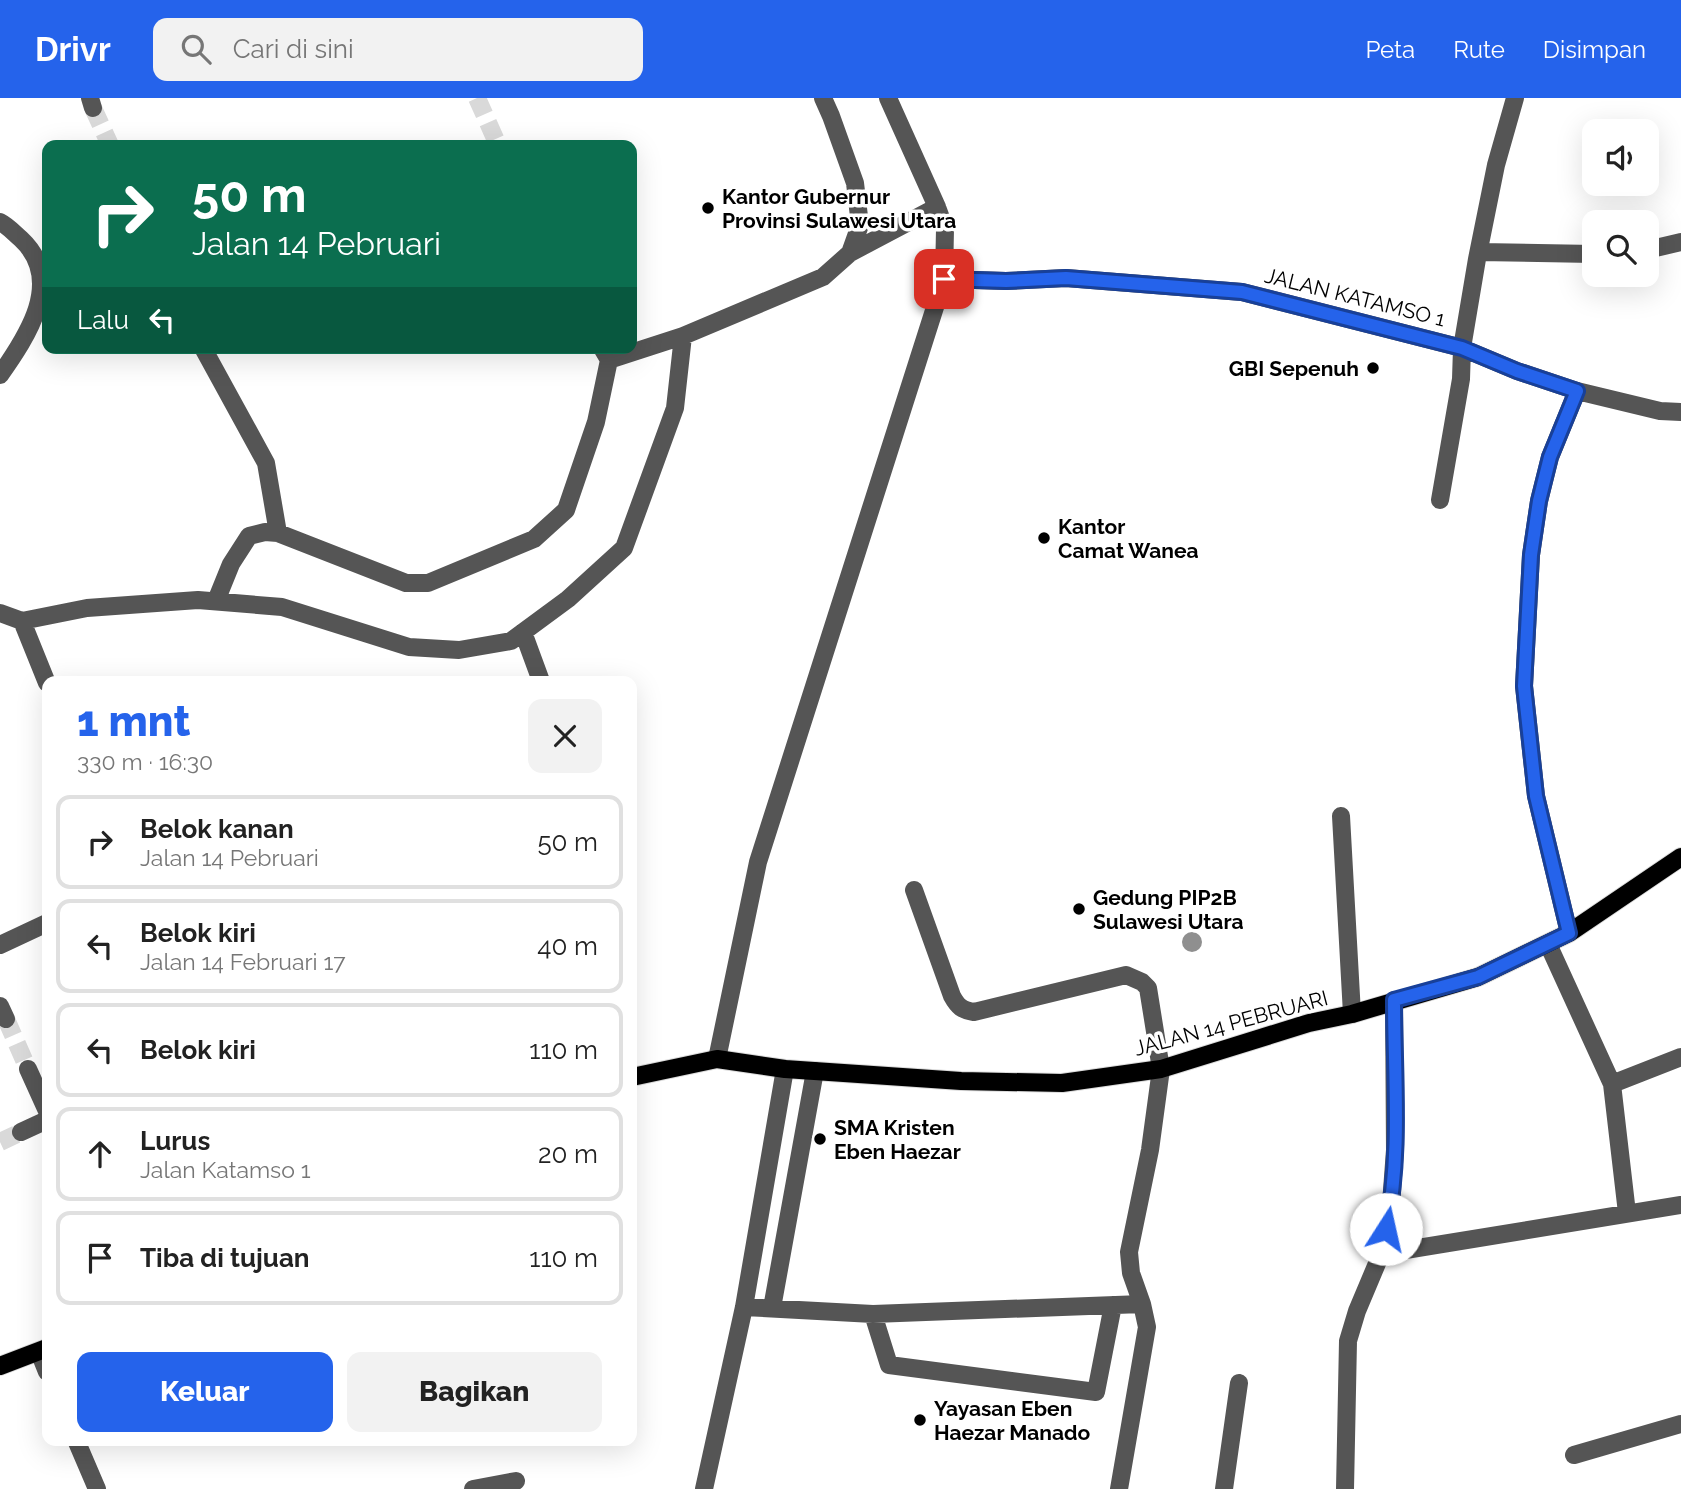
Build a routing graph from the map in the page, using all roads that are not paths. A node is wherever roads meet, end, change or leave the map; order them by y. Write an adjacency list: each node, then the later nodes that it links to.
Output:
1 (823, 98): 9 (street)
2 (888, 98): 4 (street)
3 (1515, 98): 8 (street)
4 (937, 207): 9 (street); 11 (street)
5 (0, 222): 17 (street)
6 (1681, 242): 7 (street)
7 (1659, 247)
8 (1479, 252): 10 (street); 14 (street)
9 (850, 253): 12 (street)
10 (1582, 254)
11 (944, 279): 14 (street, JALAN KATAMSO 1); 38 (street)
12 (683, 336): 13 (street); 25 (street)
13 (637, 347)
14 (1462, 348): 18 (street, JALAN KATAMSO 1); 20 (street)
15 (206, 354): 21 (street)
16 (605, 354): 21 (street)
17 (0, 375)
18 (1577, 391): 19 (street, JALAN KATAMSO 1); 32 (street)
19 (1681, 412)
20 (1440, 500)
21 (278, 533): 22 (street)
22 (216, 601): 24 (street); 25 (street)
23 (0, 613): 24 (street)
24 (22, 621): 26 (street)
25 (523, 632): 27 (street)
26 (44, 676)
27 (539, 676)
28 (1341, 816): 36 (street)
29 (1681, 857): 32 (main road, JALAN 14 PEBRUARI)
30 (914, 890): 41 (street)
31 (42, 925): 34 (street)
32 (1569, 933): 33 (main road, JALAN 14 PEBRUARI)
33 (1548, 944): 35 (main road, JALAN 14 PEBRUARI); 44 (street)
34 (0, 945)
35 (1394, 1000): 36 (main road, JALAN 14 PEBRUARI); 50 (street)
36 (1352, 1014): 41 (main road, JALAN 14 PEBRUARI)
37 (1681, 1057): 44 (street)
38 (717, 1059): 40 (main road, JALAN 14 PEBRUARI); 43 (main road, JALAN 14 PEBRUARI)
39 (28, 1069): 45 (street)
40 (785, 1069): 42 (main road, JALAN 14 PEBRUARI); 53 (street)
41 (1161, 1069): 42 (main road, JALAN 14 PEBRUARI); 51 (street)
42 (815, 1071): 54 (street)
43 (637, 1076)
44 (1612, 1084): 49 (street)
45 (42, 1100)
46 (42, 1122): 47 (street)
47 (22, 1132)
48 (1681, 1205): 49 (street)
49 (1627, 1213): 50 (street)
50 (1381, 1254): 68 (street)
51 (1142, 1304): 52 (street); 66 (street)
52 (1113, 1305): 55 (street); 55 (street)
53 (744, 1307): 54 (street); 65 (street)
54 (772, 1308): 55 (street)
55 (873, 1314)
56 (42, 1350): 57 (main road)
57 (1, 1362)
58 (1239, 1382): 67 (street)
59 (1681, 1423): 61 (street)
60 (79, 1446): 63 (street)
61 (1574, 1455)
62 (516, 1481): 64 (street)
63 (97, 1489)
64 (473, 1489)
65 (704, 1489)
66 (1119, 1489)
67 (1224, 1489)
68 (1345, 1489)

